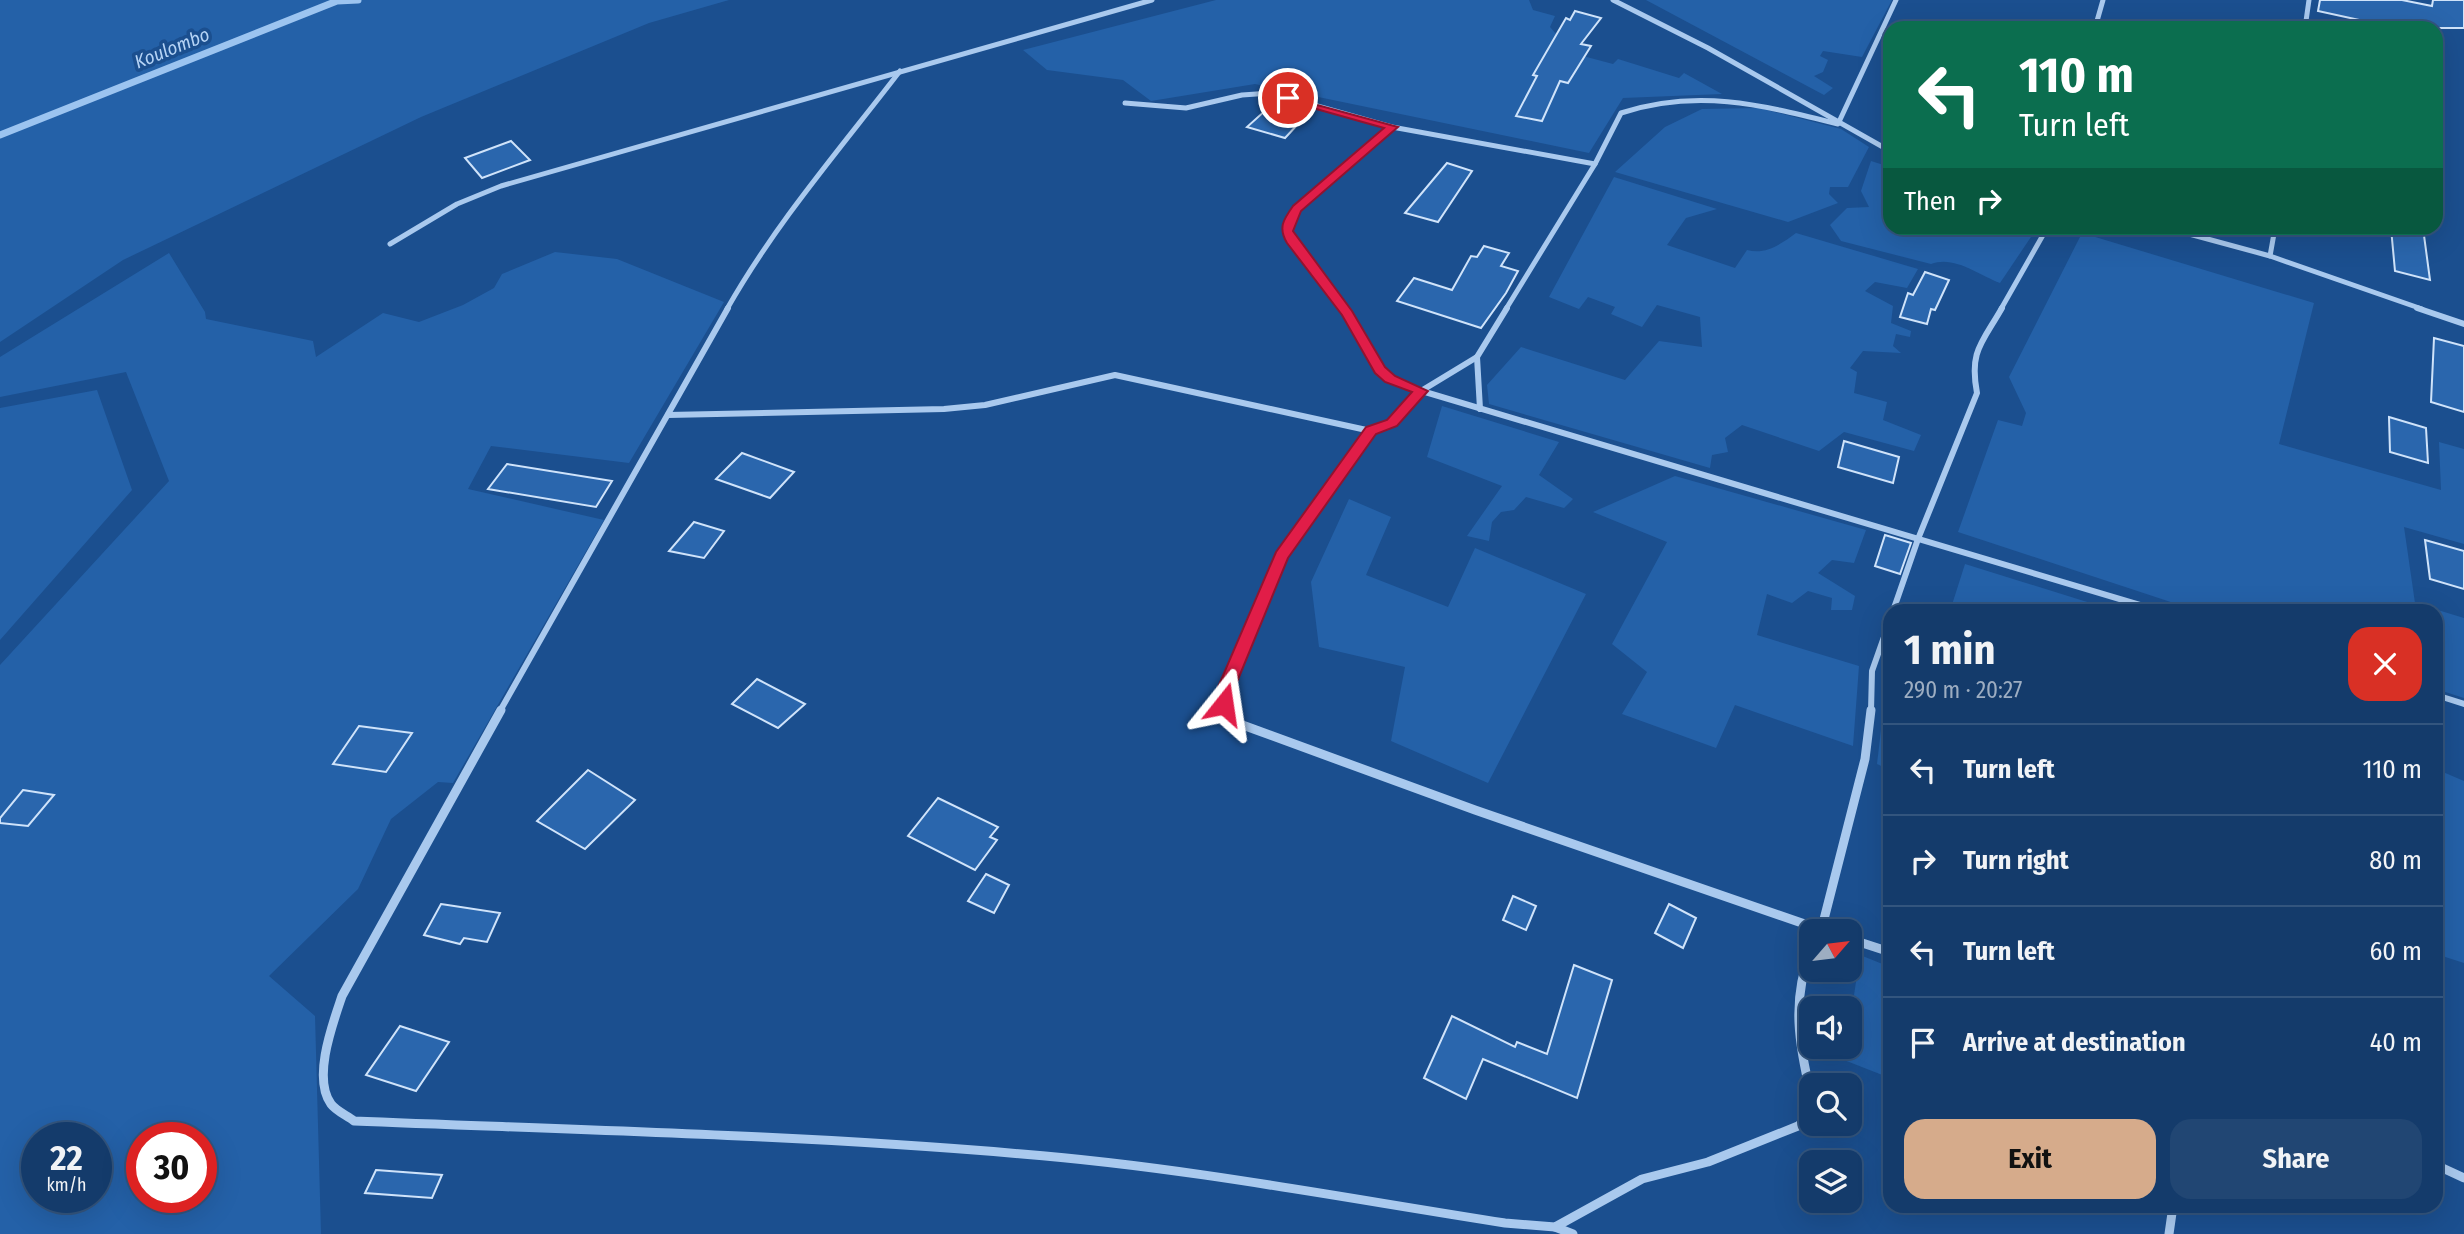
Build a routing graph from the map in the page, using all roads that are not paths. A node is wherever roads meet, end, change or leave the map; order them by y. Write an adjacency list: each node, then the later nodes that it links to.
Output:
1 (1153, 0): 10 (street)
2 (1613, 0): 12 (street)
3 (1896, 0): 6 (street)
4 (2103, 0): 7 (street)
5 (2309, 0): 8 (street)
6 (1886, 21)
7 (2097, 21)
8 (2306, 21)
9 (1883, 28): 12 (street)
10 (900, 71): 19 (street); 25 (street)
11 (1125, 103): 13 (street)
12 (1839, 124): 14 (street); 15 (street)
13 (1392, 127): 15 (street); 23 (street)
14 (1883, 147)
15 (1595, 164): 22 (street)
16 (2043, 235): 27 (street)
17 (2193, 235): 20 (street)
18 (2274, 235): 20 (street)
19 (390, 244)
20 (2270, 256): 21 (street)
21 (2464, 324)
22 (1477, 357): 23 (street); 24 (street)
23 (1421, 391): 24 (street); 26 (street)
24 (1480, 409): 27 (street)
25 (668, 415): 26 (street); 43 (street)
26 (1371, 431): 34 (street)
27 (1918, 539): 28 (street); 29 (street)
28 (1895, 604)
29 (2136, 604)
30 (1883, 640): 33 (street)
31 (2443, 697): 32 (street)
32 (2464, 704)
33 (1825, 919)
34 (1799, 923)
35 (1862, 943): 36 (street)
36 (1883, 950)
37 (1799, 982): 38 (street)
38 (1807, 1073)
39 (1799, 1125): 43 (street)
40 (2443, 1168): 41 (street)
41 (2464, 1178)
42 (2172, 1213): 45 (street)
43 (1555, 1227): 44 (street)
44 (1573, 1234)
45 (2169, 1234)

